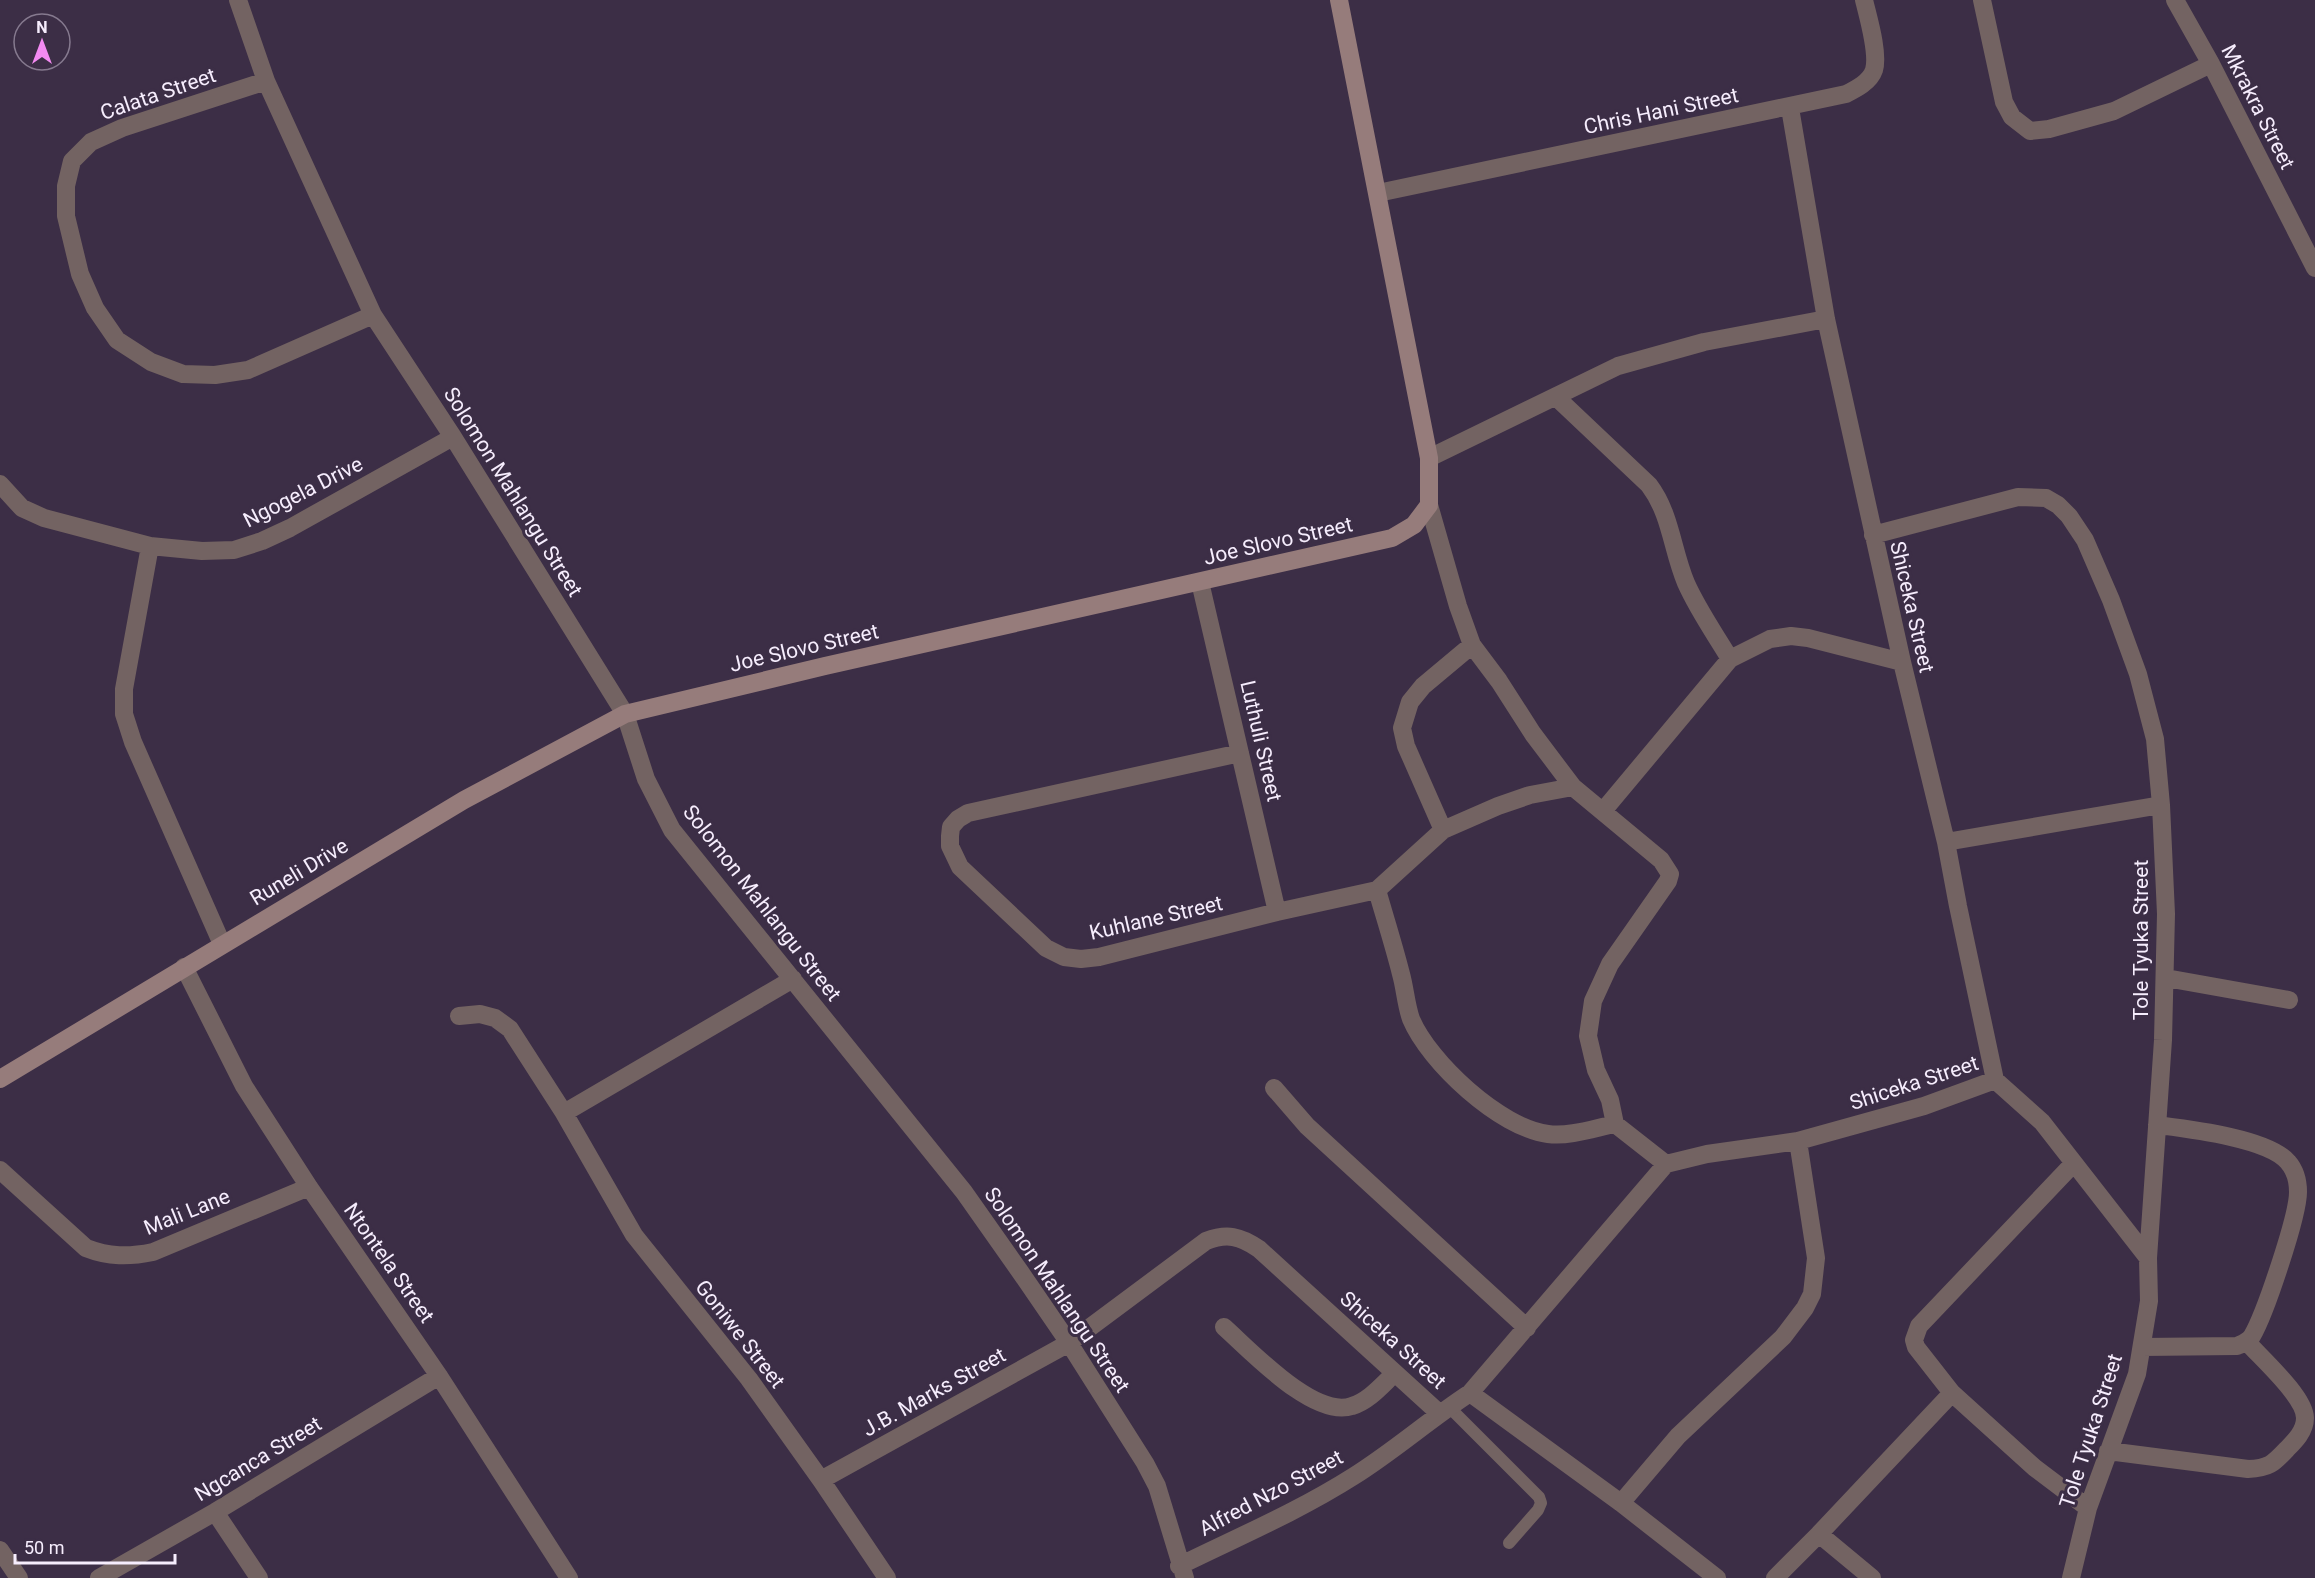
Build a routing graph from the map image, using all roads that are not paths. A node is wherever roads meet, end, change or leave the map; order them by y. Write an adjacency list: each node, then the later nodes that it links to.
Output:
1 (238, 0): 7 (street, Solomon Mahlangu Street)
2 (1340, 0): 9 (street)
3 (1864, 0): 8 (street, Chris Hani Street)
4 (1982, 0): 6 (street)
5 (2175, 0): 6 (street, Mkrakra Street)
6 (2211, 64): 10 (street, Mkrakra Street)
7 (266, 81): 11 (street, Solomon Mahlangu Street); 11 (street, Calata Street)
8 (1790, 108): 9 (street, Chris Hani Street); 12 (street, Shiceka Street)
9 (1378, 193): 15 (street)
10 (2315, 268)
11 (373, 315): 14 (street, Solomon Mahlangu Street)
12 (1826, 320): 13 (street); 18 (street, Shiceka Street)
13 (1556, 397): 15 (street); 22 (street)
14 (453, 437): 19 (street, Ngogela Drive); 24 (street, Solomon Mahlangu Street)
15 (1429, 458): 17 (street)
16 (0, 484): 19 (street, Ngogela Drive)
17 (1429, 506): 20 (street, Joe Slovo Street); 21 (street)
18 (1873, 535): 23 (street, Shiceka Street); 27 (street, Tole Tyuka Street)
19 (150, 546): 33 (street)
20 (1200, 582): 24 (street, Joe Slovo Street); 25 (street, Luthuli Street)
21 (1472, 645): 26 (street); 29 (street)
22 (1730, 659): 23 (street); 28 (street)
23 (1902, 662): 30 (street, Shiceka Street)
24 (625, 714): 33 (street, Runeli Drive); 36 (street, Solomon Mahlangu Street)
25 (1240, 753): 32 (street, Luthuli Street); 32 (street, Kuhlane Street)
26 (1573, 787): 28 (street); 29 (street)
27 (2161, 805): 30 (street); 35 (street, Tole Tyuka Street)
28 (1603, 811): 43 (street)
29 (1443, 830): 31 (street)
30 (1947, 842): 40 (street, Shiceka Street)
31 (1377, 890): 32 (street, Kuhlane Street); 43 (street)
32 (1277, 912)
33 (222, 944): 34 (street, Runeli Drive)
34 (184, 967): 39 (street, Runeli Drive); 49 (street, Ntontela Street)
35 (2166, 978): 37 (street); 44 (street, Tole Tyuka Street)
36 (793, 979): 42 (street); 54 (street, Solomon Mahlangu Street)
37 (2289, 1000)
38 (459, 1016): 42 (street, Goniwe Street)
39 (0, 1078)
40 (1995, 1080): 45 (street, Shiceka Street); 47 (street)
41 (1274, 1088): 52 (street)
42 (564, 1113): 62 (street, Goniwe Street)
43 (1616, 1124): 46 (street)
44 (2157, 1125): 50 (street, Tole Tyuka Street); 53 (street)
45 (1798, 1141): 46 (street, Shiceka Street); 63 (street)
46 (1666, 1164): 52 (street, Shiceka Street)
47 (2073, 1164): 50 (street); 58 (street)
48 (0, 1170): 49 (street, Mali Lane)
49 (309, 1187): 57 (street, Ntontela Street)
50 (2148, 1258): 55 (street, Tole Tyuka Street)
51 (1224, 1327): 56 (street)
52 (1527, 1328): 59 (street, Shiceka Street)
53 (2247, 1342): 55 (street); 61 (street)
54 (1069, 1343): 56 (street, Shiceka Street); 62 (street, J.B. Marks Street); 69 (street, Solomon Mahlangu Street)
55 (2142, 1347): 61 (street, Tole Tyuka Street)
56 (1395, 1373): 60 (street, Shiceka Street)
57 (439, 1376): 65 (street, Ngcanca Street); 74 (street, Ntontela Street)
58 (1952, 1393): 64 (street); 66 (street)
59 (1470, 1394): 60 (street, Shiceka Street); 63 (street)
60 (1444, 1410): 67 (lane); 69 (street, Alfred Nzo Street)
61 (2108, 1451): 64 (street, Tole Tyuka Street)
62 (821, 1480): 75 (street, Goniwe Street)
63 (1621, 1503): 70 (street)
64 (2088, 1508): 78 (street, Tole Tyuka Street)
65 (216, 1512): 72 (street, Ngcanca Street); 73 (street)
66 (1819, 1534): 76 (street); 77 (street)
67 (1509, 1543)
68 (0, 1550): 71 (street)
69 (1182, 1572)
70 (1709, 1575)
71 (19, 1578)
72 (99, 1578)
73 (259, 1578)
74 (569, 1578)
75 (887, 1578)
76 (1775, 1578)
77 (1872, 1578)
78 (2072, 1578)

